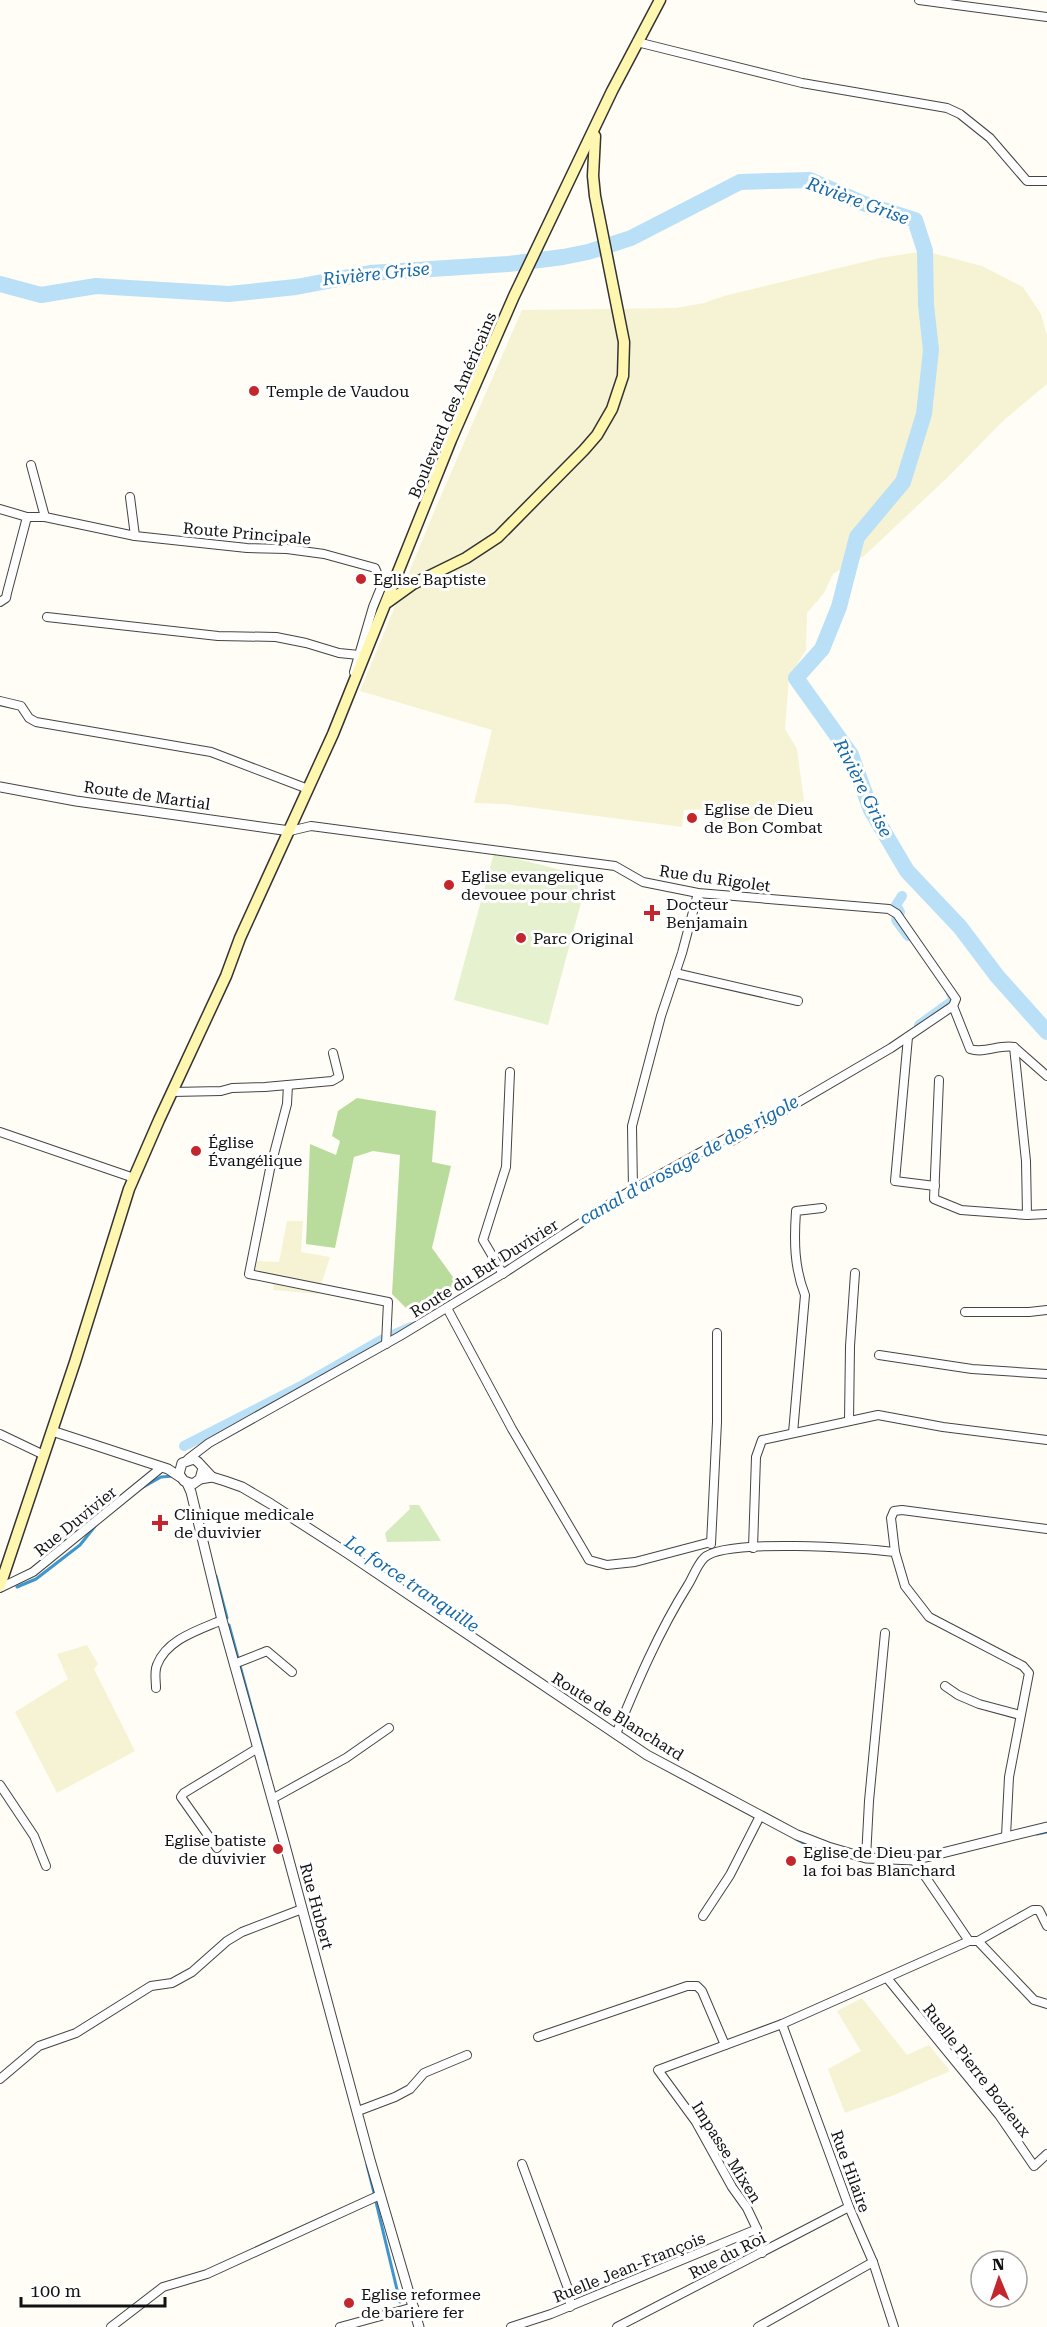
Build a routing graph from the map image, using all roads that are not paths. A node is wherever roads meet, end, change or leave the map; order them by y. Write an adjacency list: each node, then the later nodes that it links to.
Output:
1 (660, 0): 5 (main road, Boulevard des Américains)
2 (919, 0): 3 (street)
3 (935, 1): 4 (street)
4 (1047, 16)
5 (638, 42): 6 (main road, Boulevard des Américains); 7 (street)
6 (598, 123): 15 (main road, Boulevard des Américains); 15 (main road)
7 (1047, 181)
8 (31, 465): 12 (street)
9 (130, 497): 13 (street)
10 (0, 509): 11 (street, Route Principale)
11 (27, 516): 12 (street, Route Principale); 14 (street)
12 (45, 518): 13 (street, Route Principale)
13 (135, 536): 17 (street, Route Principale)
14 (0, 602)
15 (387, 602): 18 (main road, Boulevard des Américains)
16 (47, 617): 17 (street)
17 (359, 655): 18 (street, Route Principale)
18 (356, 679): 21 (main road, Boulevard des Américains)
19 (0, 701): 21 (street)
20 (0, 787): 22 (street, Route de Martial)
21 (308, 789): 22 (main road, Boulevard des Américains)
22 (290, 831): 23 (street, Rue du Rigolet); 34 (main road, Boulevard des Américains)
23 (698, 892): 24 (street); 26 (street, Rue du Rigolet)
24 (675, 973): 25 (street); 38 (street)
25 (798, 1001)
26 (953, 1006): 27 (street, Route du But Duvivier); 28 (street)
27 (908, 1037): 37 (street); 38 (street, Route du But Duvivier)
28 (1014, 1047): 31 (street); 41 (street)
29 (333, 1053): 33 (street)
30 (510, 1072): 43 (street)
31 (1047, 1076)
32 (939, 1080): 37 (street)
33 (288, 1085): 34 (street); 48 (street)
34 (172, 1092): 36 (main road, Boulevard des Américains)
35 (0, 1132): 36 (street)
36 (134, 1178): 52 (main road, Boulevard des Américains)
37 (935, 1186): 41 (street)
38 (633, 1190): 43 (street, Route du But Duvivier)
39 (822, 1208): 53 (street)
40 (1047, 1214): 41 (street)
41 (1027, 1215)
42 (855, 1273): 51 (street)
43 (503, 1274): 44 (street, Route du But Duvivier)
44 (447, 1308): 48 (street, Route du But Duvivier); 67 (street)
45 (1047, 1310): 46 (street)
46 (964, 1312)
47 (717, 1333): 67 (street)
48 (386, 1344): 56 (street, Route du But Duvivier)
49 (879, 1355): 50 (street)
50 (1047, 1374)
51 (849, 1421): 53 (street); 55 (street)
52 (52, 1431): 57 (main road, Boulevard des Américains); 60 (street)
53 (793, 1433): 68 (street)
54 (0, 1434): 57 (street)
55 (1047, 1440)
56 (198, 1453): 58 (street, Route du But Duvivier); 59 (street)
57 (44, 1455): 71 (main road, Boulevard des Américains)
58 (185, 1461): 59 (street); 60 (street); 62 (street)
59 (202, 1466): 61 (street, Route de Blanchard); 63 (street)
60 (165, 1468): 62 (street); 65 (street); 71 (street, Rue Duvivier)
61 (212, 1477): 63 (street, Route de Blanchard); 80 (street, Route de Blanchard)
62 (183, 1480): 63 (street); 64 (street, Rue Hubert)
63 (199, 1480): 64 (street)
64 (191, 1492): 65 (street, Rue Hubert)
65 (194, 1502): 72 (street, Rue Hubert)
66 (1047, 1529): 69 (street)
67 (711, 1542): 70 (street)
68 (753, 1548): 69 (street); 70 (street)
69 (895, 1552): 78 (street)
70 (710, 1555): 80 (street)
71 (0, 1587)
72 (222, 1620): 74 (street, Rue Hubert); 77 (street)
73 (885, 1633): 88 (street)
74 (234, 1664): 75 (street); 81 (street, Rue Hubert)
75 (292, 1672)
76 (945, 1686): 78 (street)
77 (156, 1688)
78 (1020, 1715): 86 (street)
79 (389, 1728): 83 (street)
80 (615, 1734): 84 (street, Route de Blanchard)
81 (258, 1748): 83 (street, Rue Hubert); 87 (street)
82 (0, 1785): 90 (street)
83 (272, 1799): 91 (street, Rue Hubert)
84 (760, 1816): 88 (street, Route de Blanchard); 92 (street)
85 (1047, 1827): 86 (street, Route de Blanchard)
86 (1006, 1836): 89 (street, Route de Blanchard)
87 (217, 1848)
88 (867, 1858): 89 (street, Route de Blanchard)
89 (914, 1860): 94 (street)
90 (46, 1866)
91 (302, 1909): 102 (street); 103 (street, Rue Hubert)
92 (704, 1916)
93 (1047, 1926): 95 (street)
94 (969, 1941): 95 (street); 96 (street)
95 (978, 1941): 97 (street)
96 (887, 1978): 98 (street); 104 (street, Ruelle Pierre Bozieux)
97 (1047, 2004)
98 (782, 2024): 100 (street); 107 (street, Rue Hilaire)
99 (538, 2037): 100 (street)
100 (724, 2045): 108 (street, Impasse Mixen)
101 (467, 2055): 103 (street)
102 (0, 2079)
103 (358, 2111): 106 (street, Rue Hubert)
104 (1047, 2154)
105 (522, 2164): 112 (street)
106 (380, 2195): 111 (street, Rue Hubert); 113 (street)
107 (849, 2207): 109 (street, Rue du Roi); 110 (street, Rue Hilaire)
108 (757, 2229): 109 (street, Impasse Mixen); 112 (street, Ruelle Jean-François)
109 (762, 2253): 117 (street, Rue du Roi)
110 (873, 2262): 118 (street); 119 (street, Rue Hilaire)
111 (414, 2307): 114 (street); 115 (street, Rue Hubert)
112 (570, 2307): 116 (street, Ruelle Jean-François)
113 (111, 2327)
114 (340, 2327)
115 (419, 2327)
116 (511, 2327)
117 (617, 2327)
118 (758, 2327)
119 (894, 2327)

